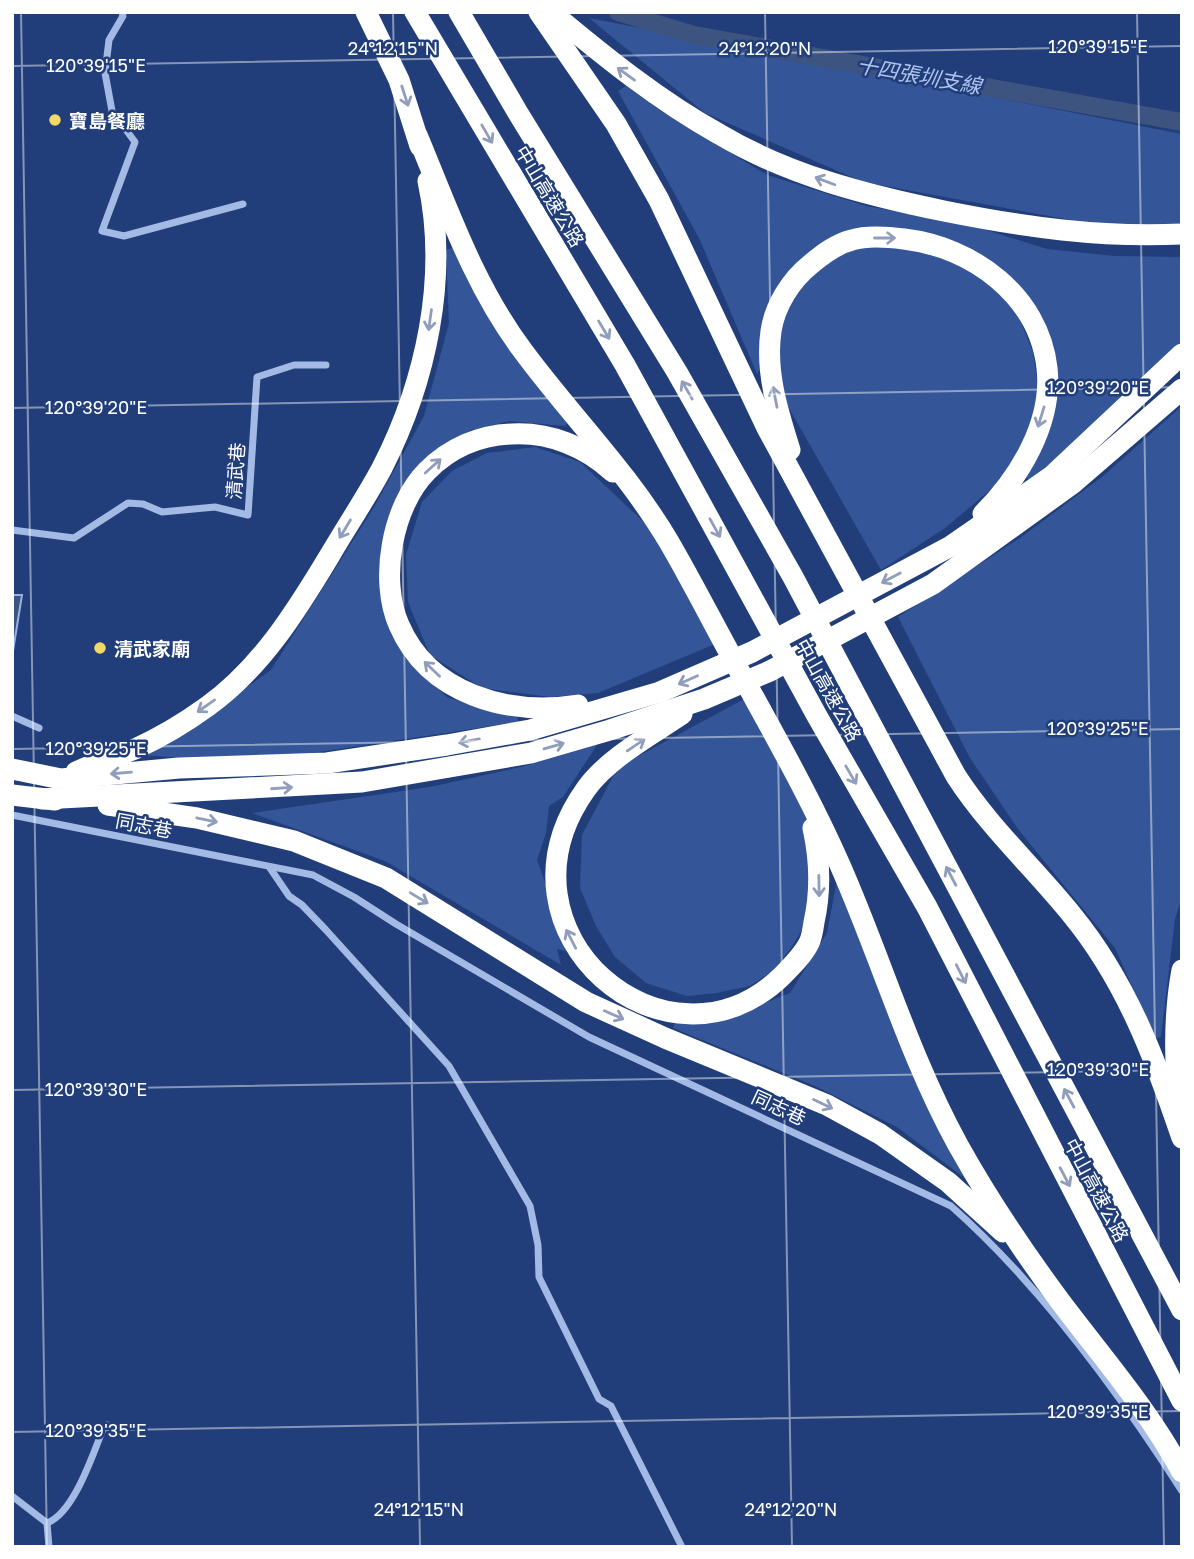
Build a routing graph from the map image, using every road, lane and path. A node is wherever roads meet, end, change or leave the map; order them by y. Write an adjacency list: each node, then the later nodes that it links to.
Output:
1 (122, 12): 8 (street)
2 (366, 12): 7 (highway, one-way to 7)
3 (415, 12): 34 (highway, 中山高速公路, one-way to 34)
4 (459, 12): 33 (highway, 中山高速公路, one-way to 4)
5 (539, 12): 15 (highway)
6 (551, 12): 9 (highway, one-way to 6)
7 (418, 135): 16 (highway); 24 (highway, one-way to 24)
8 (243, 204)
9 (980, 218): 10 (highway); 11 (highway)
10 (1182, 234)
11 (1182, 249)
12 (1182, 354): 18 (highway)
13 (326, 365): 17 (street, 清武巷)
14 (1182, 389): 20 (highway)
15 (800, 486): 18 (highway, one-way to 18); 31 (highway)
16 (640, 497): 19 (highway, one-way to 16); 26 (highway)
17 (12, 530)
18 (951, 546): 19 (highway, one-way to 19)
19 (660, 692): 24 (highway, one-way to 24)
20 (704, 699): 26 (highway, one-way to 20); 27 (highway, one-way to 20)
21 (12, 716): 22 (street)
22 (39, 728)
23 (12, 769): 24 (highway)
24 (61, 779)
25 (12, 795): 27 (highway)
26 (806, 795): 32 (highway)
27 (42, 799): 32 (highway, one-way to 32)
28 (12, 815): 29 (street, 同志巷)
29 (270, 867): 37 (street, 同志巷); 41 (street)
30 (1182, 970): 31 (highway)
31 (1182, 1137)
32 (1021, 1249): 36 (highway)
33 (1182, 1310)
34 (1182, 1401)
35 (107, 1424): 39 (street)
36 (1182, 1472)
37 (1182, 1490)
38 (12, 1496): 39 (street)
39 (47, 1523): 40 (street)
40 (49, 1547)
41 (682, 1547)

